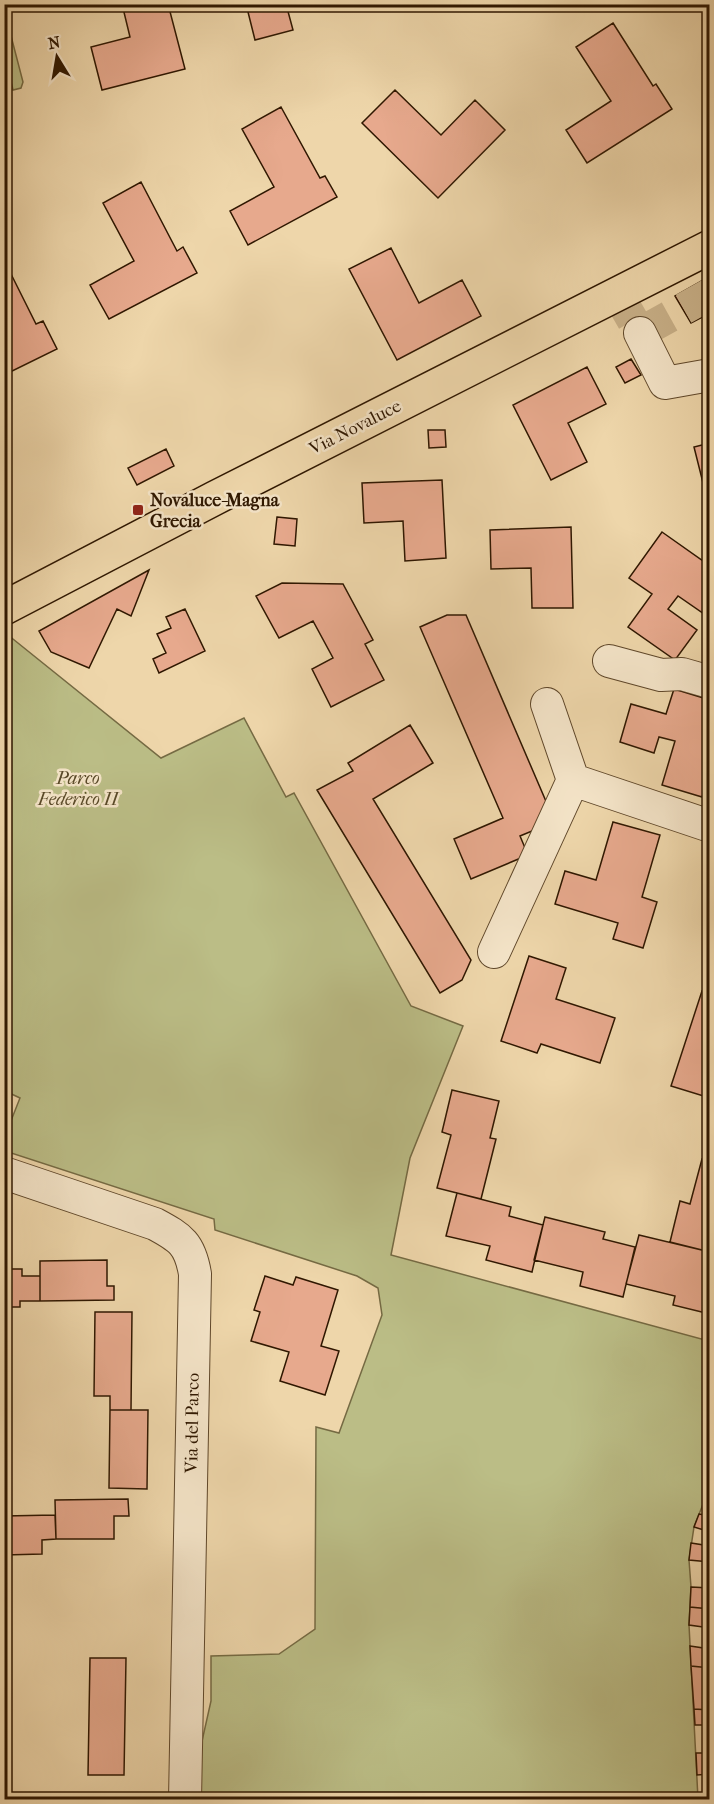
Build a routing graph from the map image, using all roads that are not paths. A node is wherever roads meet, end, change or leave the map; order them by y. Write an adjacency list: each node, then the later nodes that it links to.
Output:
1 (709, 247): 4 (main road, Via Novaluce)
2 (640, 333): 3 (street)
3 (710, 375)
4 (4, 608)
5 (609, 662): 6 (street)
6 (710, 682)
7 (547, 704): 8 (street)
8 (573, 780): 9 (street); 10 (street)
9 (710, 826)
10 (494, 952)
11 (4, 1173): 12 (street, Via del Parco)
12 (185, 1800)

